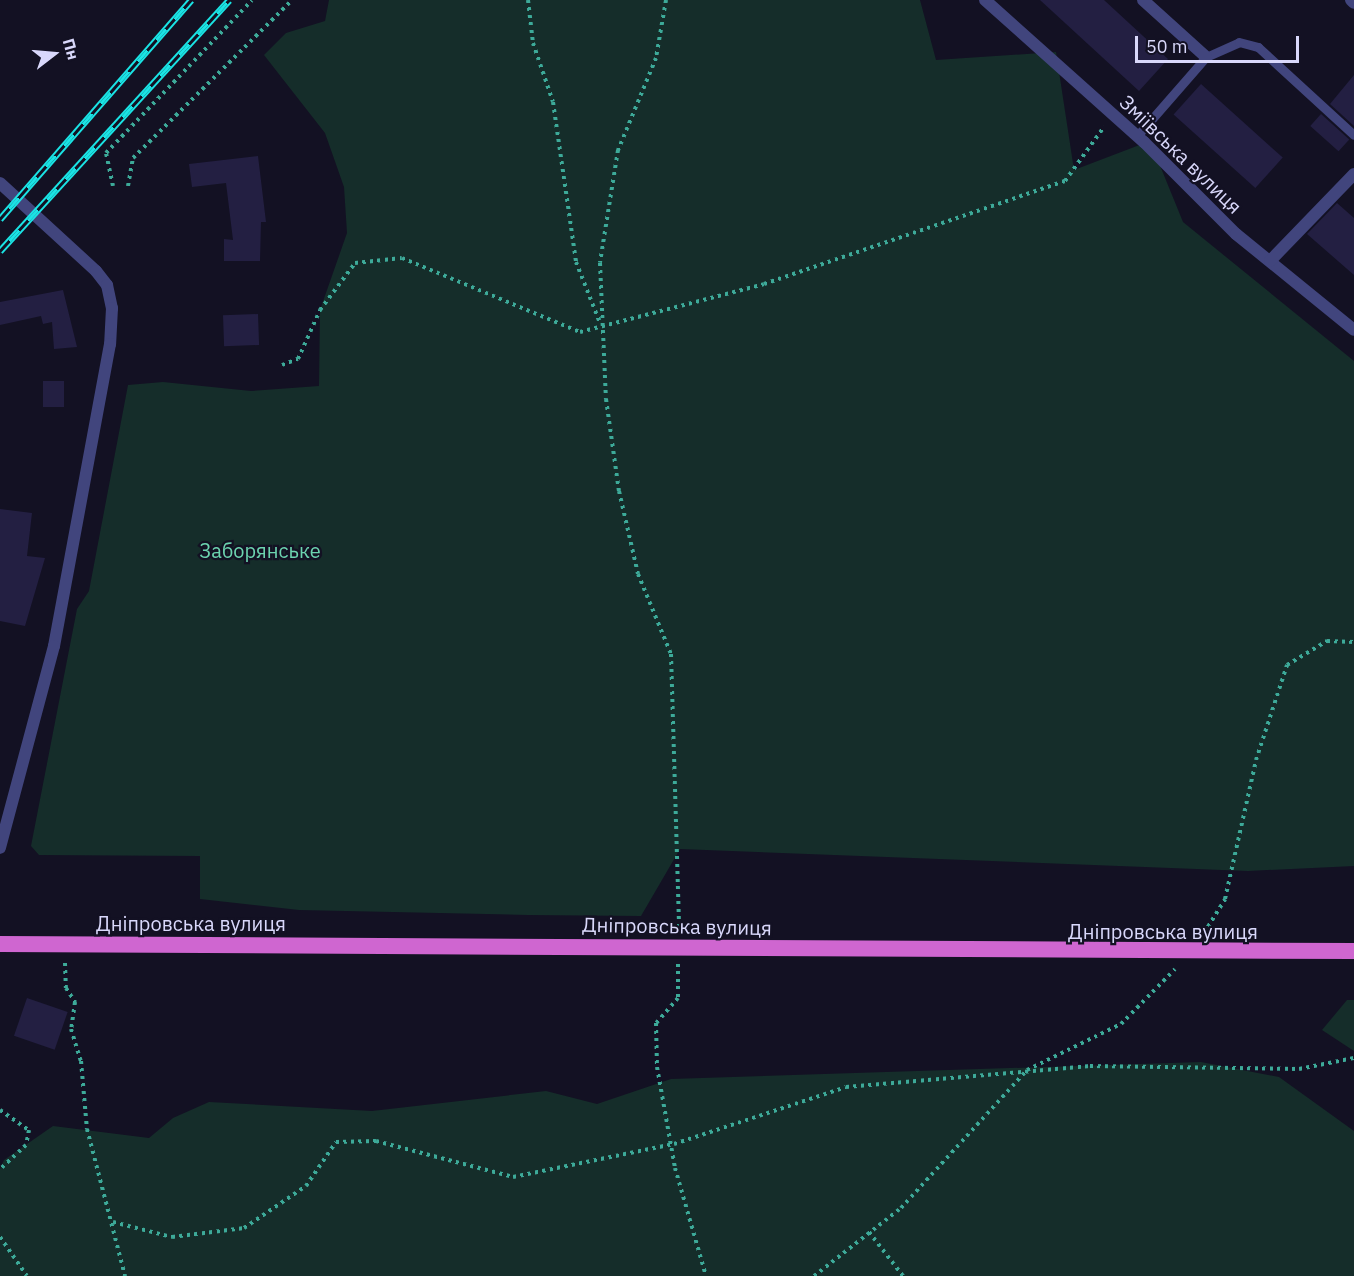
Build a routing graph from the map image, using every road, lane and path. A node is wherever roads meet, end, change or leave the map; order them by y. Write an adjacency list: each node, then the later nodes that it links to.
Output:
1 (252, 0): 15 (path)
2 (292, 0): 16 (path)
3 (528, 0): 18 (path)
4 (666, 0): 18 (path)
5 (985, 0): 10 (street, Зміївська вулиця)
6 (1143, 0): 9 (street)
7 (1351, 0): 8 (street)
8 (1354, 3)
9 (1206, 57): 11 (lane); 12 (lane)
10 (1110, 113): 12 (street, Зміївська вулиця); 18 (path)
11 (1354, 135)
12 (1137, 136): 17 (street, Зміївська вулиця)
13 (1354, 174): 17 (street)
14 (0, 183): 22 (street)
15 (112, 186)
16 (128, 186)
17 (1270, 261): 19 (street, Зміївська вулиця)
18 (602, 327): 20 (path); 25 (path)
19 (1354, 330)
20 (282, 365)
21 (1354, 642): 27 (path)
22 (0, 848)
23 (0, 944): 24 (highway, Дніпровська вулиця)
24 (64, 944): 25 (highway, Дніпровська вулиця); 33 (path)
25 (678, 947): 27 (highway, Дніпровська вулиця); 31 (path)
26 (1354, 951): 27 (highway, Дніпровська вулиця)
27 (1192, 953): 29 (path)
28 (1354, 1058): 29 (path)
29 (1027, 1070): 31 (path); 34 (path)
30 (0, 1110): 32 (path)
31 (674, 1144): 33 (path); 38 (path)
32 (0, 1169)
33 (113, 1222): 37 (path)
34 (869, 1232): 39 (path); 40 (path)
35 (0, 1237): 36 (path)
36 (27, 1276)
37 (125, 1276)
38 (706, 1276)
39 (814, 1276)
40 (903, 1276)

